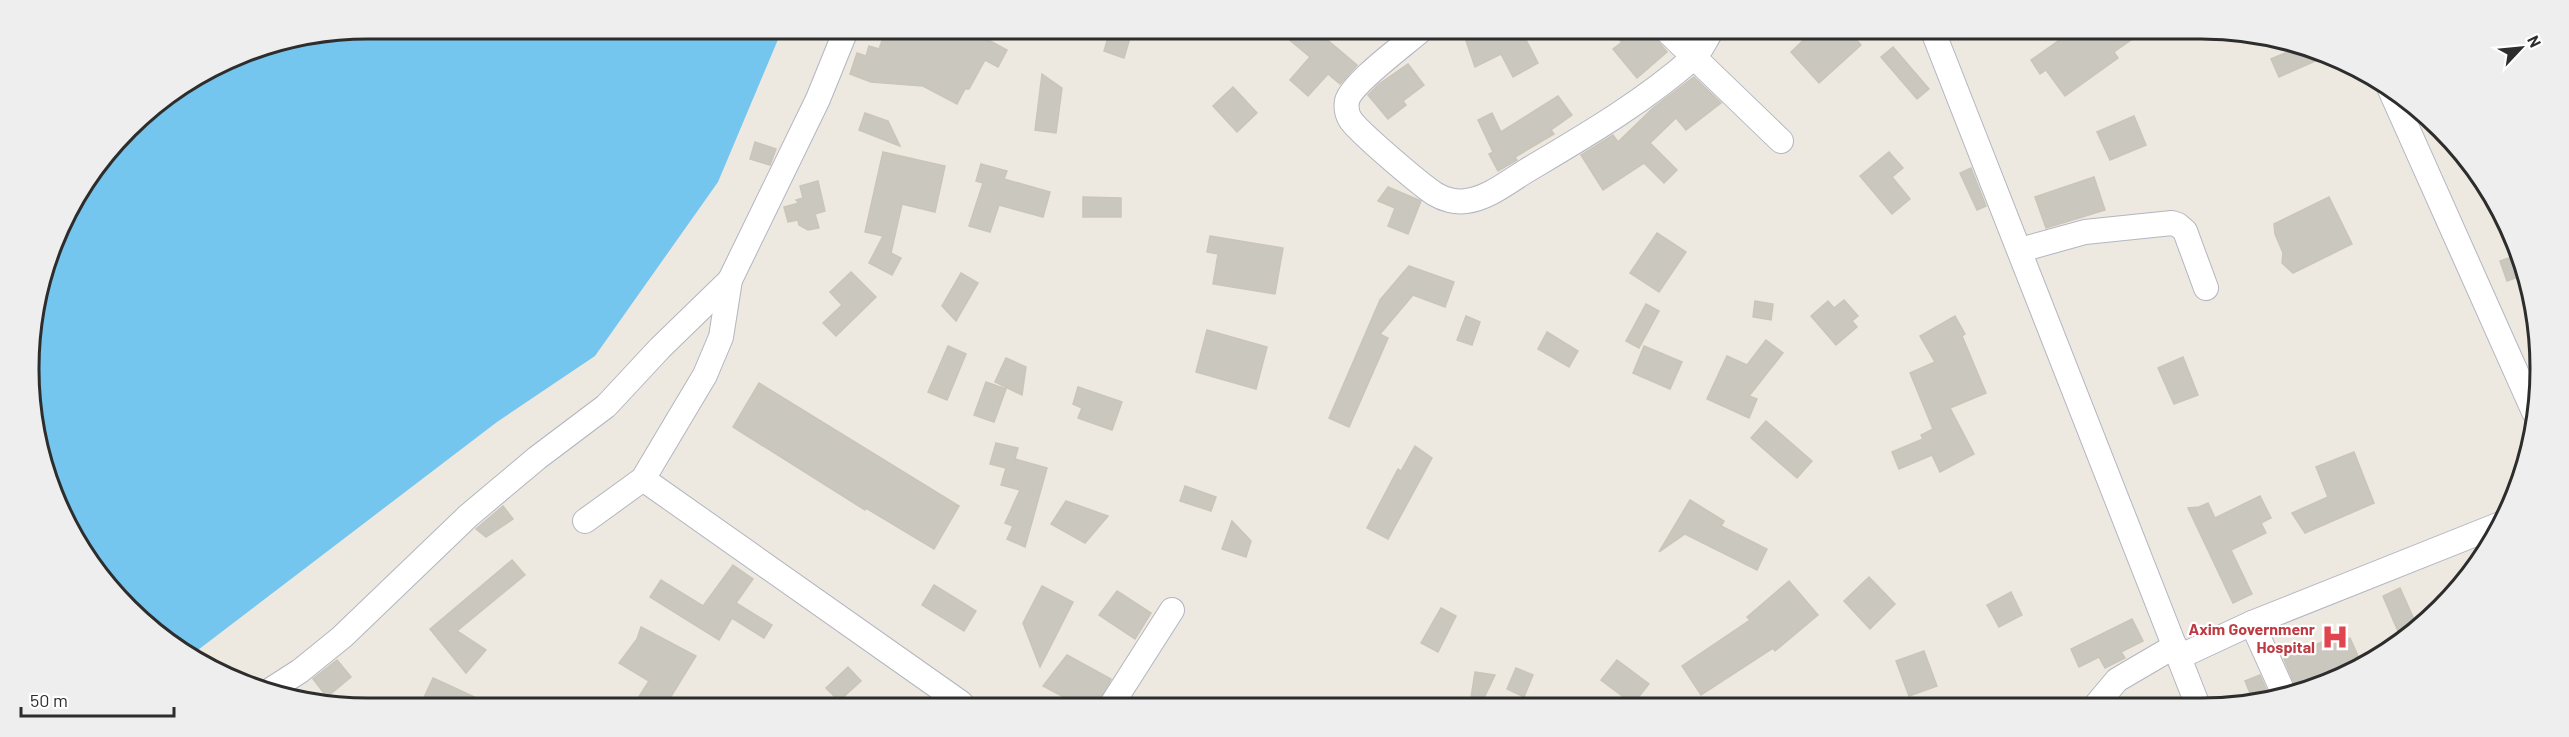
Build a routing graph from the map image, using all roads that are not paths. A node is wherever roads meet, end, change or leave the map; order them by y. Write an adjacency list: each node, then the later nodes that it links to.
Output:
1 (842, 39): 10 (street)
2 (1411, 39): 6 (street)
3 (1675, 39): 6 (street)
4 (1706, 39): 6 (street)
5 (1936, 39): 9 (street)
6 (1694, 57): 8 (street)
7 (2396, 104): 12 (street)
8 (1781, 141)
9 (2020, 250): 11 (street); 18 (street)
10 (730, 280): 13 (street); 19 (street)
11 (2206, 288)
12 (2528, 399)
13 (644, 478): 14 (street); 21 (street)
14 (585, 521)
15 (2488, 529): 17 (street)
16 (1172, 610): 22 (street)
17 (2252, 623): 18 (street); 20 (street)
18 (2177, 651): 23 (street); 24 (street)
19 (277, 685)
20 (2281, 688)
21 (954, 698)
22 (1116, 698)
23 (2102, 698)
24 (2195, 698)

